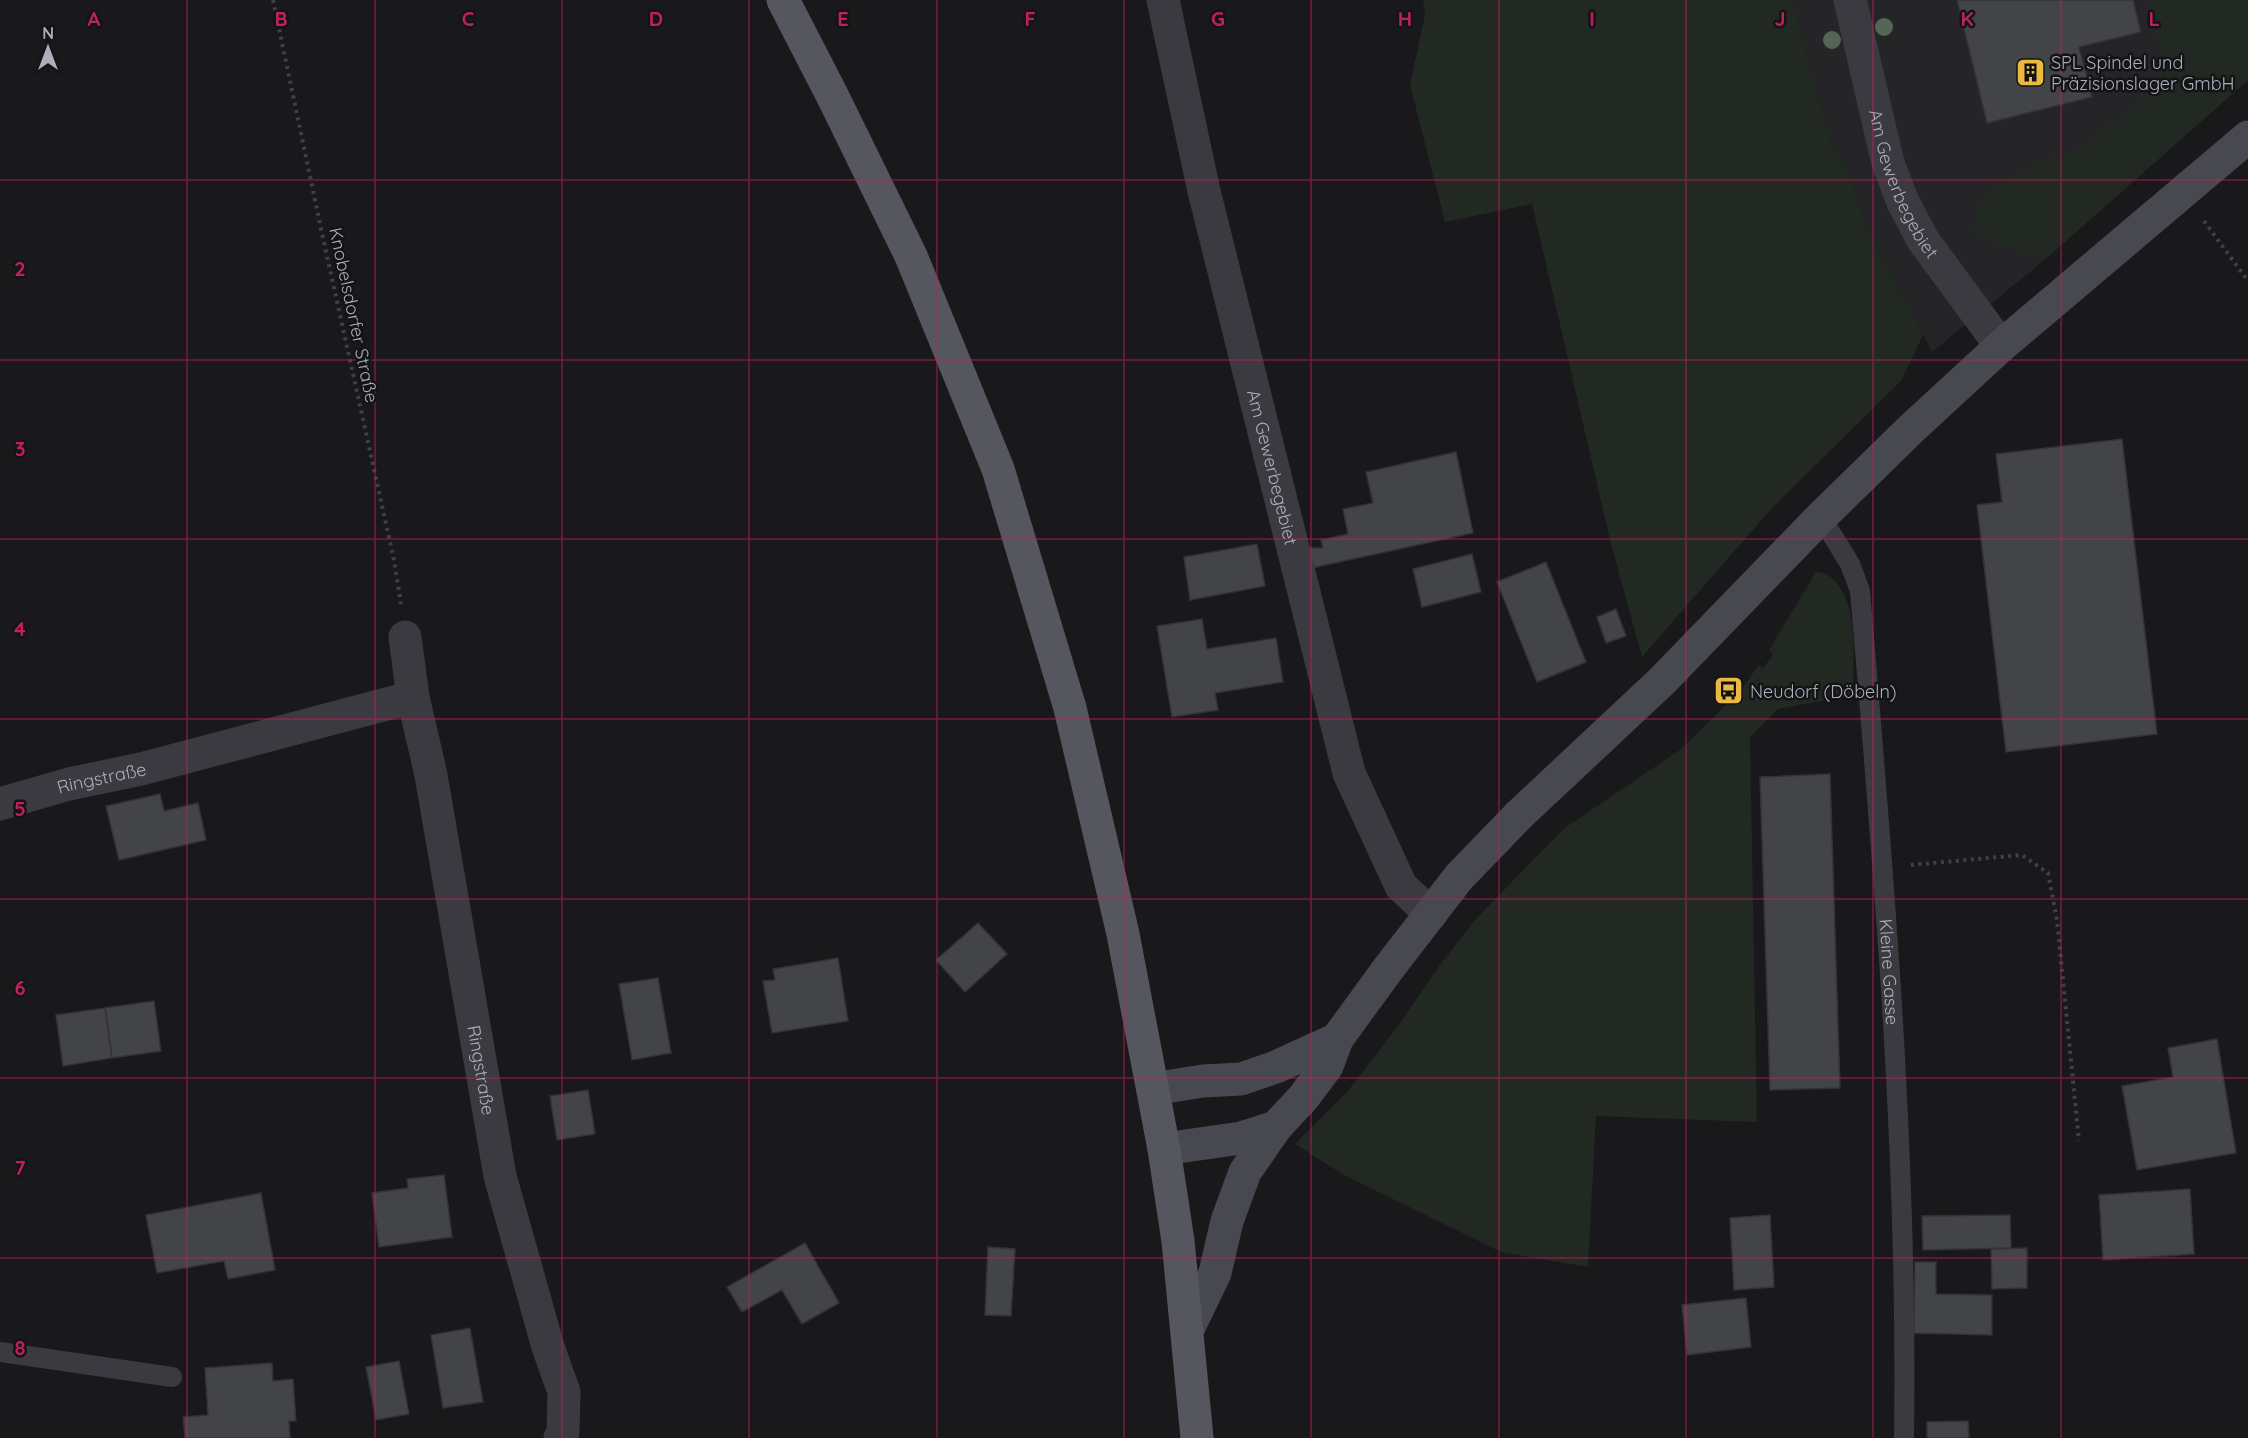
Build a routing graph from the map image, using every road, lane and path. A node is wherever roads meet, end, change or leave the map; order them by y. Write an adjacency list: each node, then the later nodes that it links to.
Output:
1 (273, 0): 10 (path, Knobelsdorfer Straße)
2 (783, 0): 16 (main road)
3 (1163, 0): 14 (street, Am Gewerbegebiet)
4 (1850, 0): 8 (street, Am Gewerbegebiet)
5 (2248, 137): 6 (main road)
6 (2182, 191): 7 (path); 8 (main road)
7 (2248, 281)
8 (2001, 346): 9 (main road)
9 (1821, 517): 13 (lane, Kleine Gasse); 14 (main road)
10 (405, 637): 11 (street, Ringstraße)
11 (413, 697): 12 (street, Ringstraße); 23 (street, Ringstraße)
12 (0, 804)
13 (1884, 867): 18 (path); 25 (lane, Kleine Gasse)
14 (1431, 914): 15 (main road)
15 (1337, 1040): 16 (main road); 17 (main road)
16 (1153, 1089): 19 (main road)
17 (1276, 1127): 19 (main road); 20 (main road)
18 (2079, 1141)
19 (1164, 1149): 20 (main road)
20 (1188, 1329): 24 (main road)
21 (0, 1352): 22 (lane)
22 (172, 1377)
23 (560, 1438)
24 (1197, 1438)
25 (1904, 1438)

